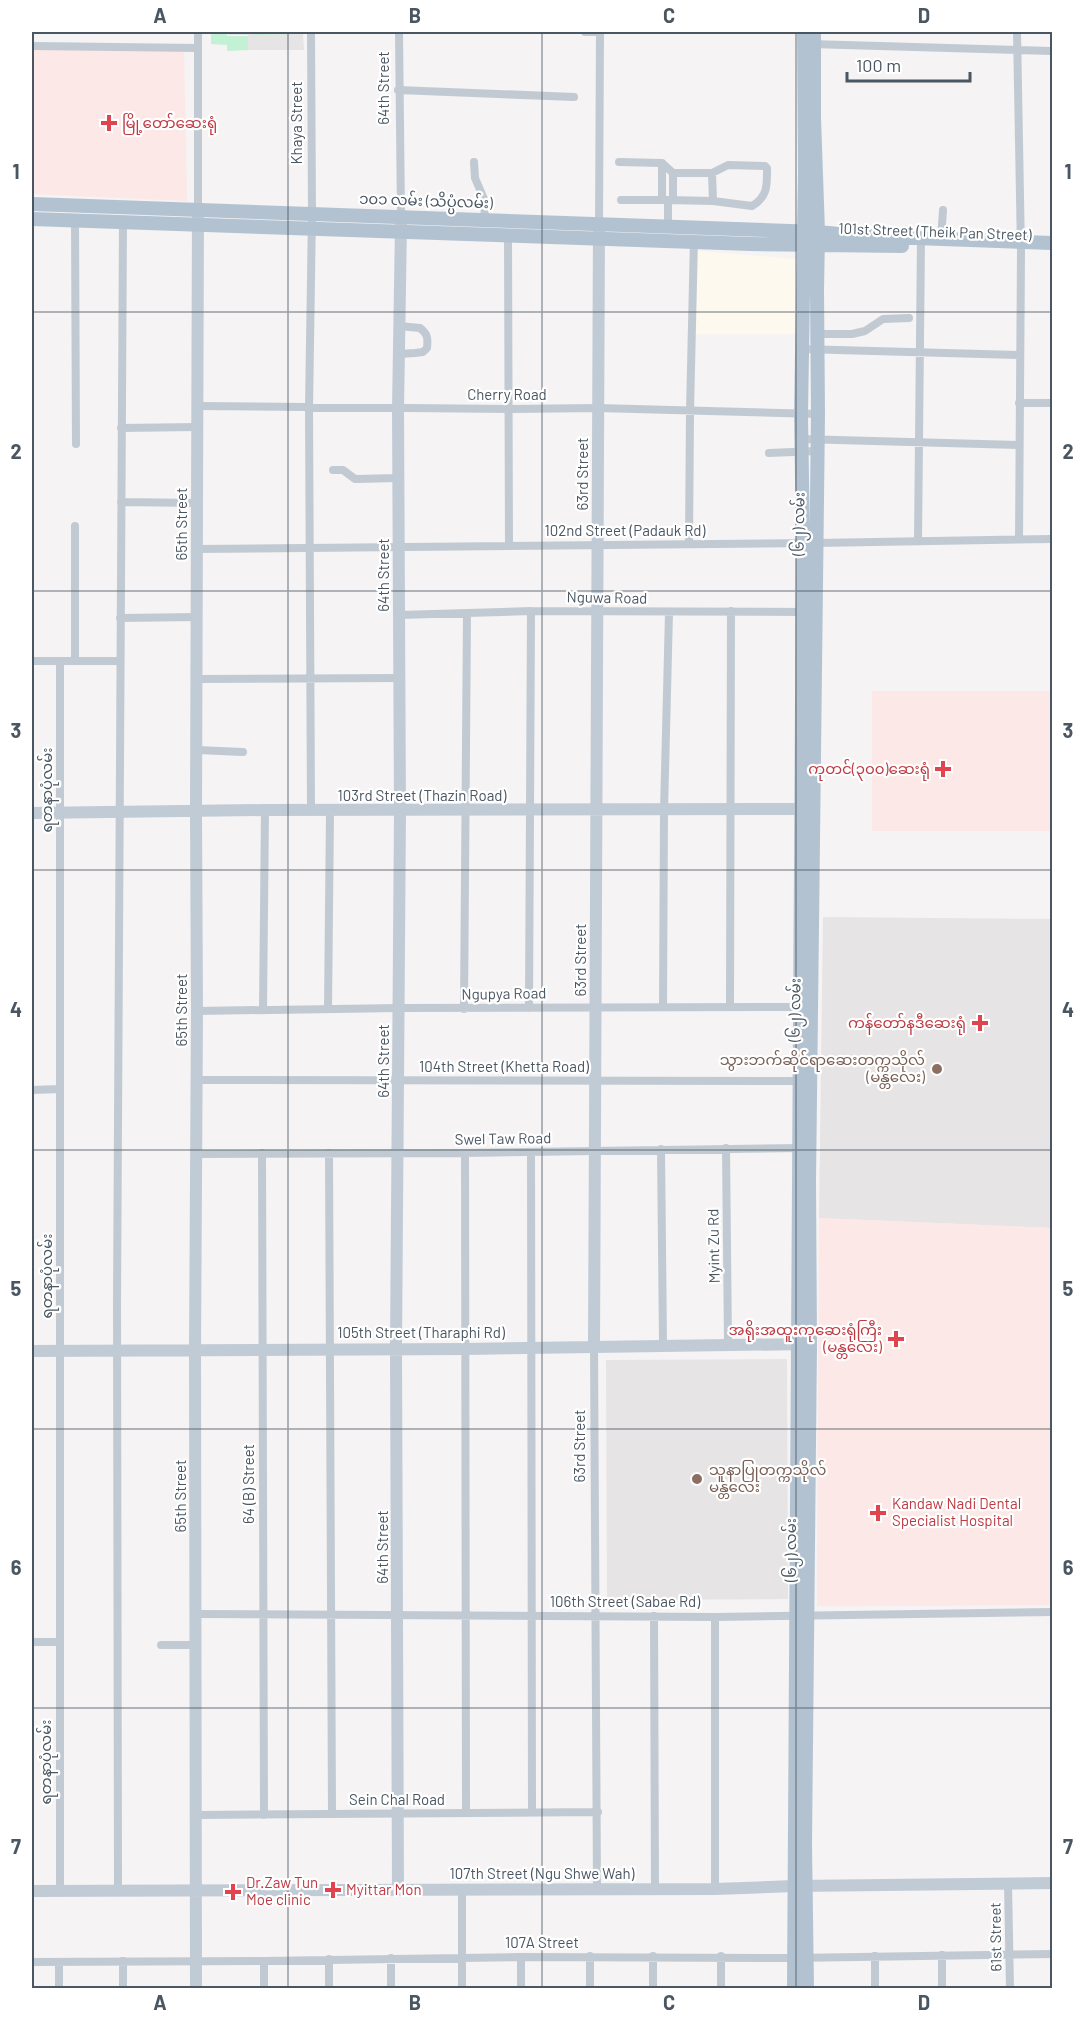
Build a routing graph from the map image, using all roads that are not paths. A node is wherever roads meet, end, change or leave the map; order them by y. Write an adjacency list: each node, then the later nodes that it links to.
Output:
1 (198, 32): 9 (street, 65th Street)
2 (311, 32): 27 (street, Khaya Street)
3 (399, 32): 12 (street, 64th Street)
4 (585, 32): 5 (street)
5 (600, 32): 36 (street, 63rd Street)
6 (1017, 32): 10 (street)
7 (809, 38): 10 (street); 37 (main road, (၆၂) လမ်း)
8 (32, 46): 9 (street)
9 (198, 48): 23 (street, 65th Street)
10 (1018, 49): 11 (street); 42 (street)
11 (1053, 51)
12 (398, 90): 13 (street); 25 (street, 64th Street)
13 (574, 97)
14 (474, 162): 28 (street)
15 (619, 162): 16 (street)
16 (662, 163): 17 (street); 20 (street)
17 (673, 172): 18 (street); 20 (street)
18 (712, 174): 21 (street); 21 (street)
19 (621, 200): 20 (street)
20 (668, 200): 21 (street); 32 (street)
21 (713, 201)
22 (32, 204): 23 (main road, ၁၀၁ လမ်း (သိပ္ပံလမ်း))
23 (198, 209): 27 (main road, ၁၀၁ လမ်း (သိပ္ပံလမ်း)); 31 (street, 65th Street)
24 (943, 210): 38 (street)
25 (401, 217): 27 (main road, ၁၀၁ လမ်း (သိပ္ပံလမ်း)); 28 (main road, ၁၀၁ လမ်း (သိပ္ပံလမ်း)); 35 (street, 64th Street)
26 (32, 219): 29 (main road, ၁၀၁ လမ်း (သိပ္ပံလမ်း))
27 (312, 220): 31 (main road, ၁၀၁ လမ်း (သိပ္ပံလမ်း)); 35 (main road, ၁၀၁ လမ်း (သိပ္ပံလမ်း)); 55 (street, Khaya Street)
28 (485, 220): 34 (main road, ၁၀၁ လမ်း (သိပ္ပံလမ်း))
29 (75, 221): 30 (main road, ၁၀၁ လမ်း (သိပ္ပံလမ်း)); 65 (street)
30 (123, 221): 31 (main road, ၁၀၁ လမ်း (သိပ္ပံလမ်း)); 63 (street)
31 (197, 224): 54 (street, 65th Street)
32 (668, 226): 33 (main road, ၁၀၁ လမ်း (သိပ္ပံလမ်း)); 36 (main road, ၁၀၁ လမ်း (သိပ္ပံလမ်း))
33 (693, 227): 37 (main road, ၁၀၁ လမ်း (သိပ္ပံလမ်း)); 39 (street)
34 (508, 228): 35 (main road, ၁၀၁ လမ်း (သိပ္ပံလမ်း)); 36 (main road, ၁၀၁ လမ်း (သိပ္ပံလမ်း)); 58 (street)
35 (401, 232): 45 (street, 64th Street)
36 (599, 232): 39 (main road, ၁၀၁ လမ်း (သိပ္ပံလမ်း)); 56 (street, 63rd Street)
37 (811, 238): 39 (main road, ၁၀၁ လမ်း (သိပ္ပံလမ်း)); 40 (main road, 101st Street (Theik Pan Street)); 46 (main road, (၆၂) လမ်း); 47 (main road, (၆၂) လမ်း)
38 (941, 239): 40 (main road, 101st Street (Theik Pan Street)); 42 (main road, 101st Street (Theik Pan Street))
39 (694, 241): 59 (street)
40 (920, 242): 42 (main road, 101st Street (Theik Pan Street)); 49 (street)
41 (1053, 243): 42 (main road, 101st Street (Theik Pan Street))
42 (1021, 246): 43 (main road, 101st Street (Theik Pan Street)); 51 (street)
43 (1053, 252)
44 (909, 318): 46 (street)
45 (399, 326): 50 (street, 64th Street); 50 (street)
46 (818, 334): 48 (main road, (၆၂) လမ်း)
47 (801, 349): 48 (street); 60 (main road, (၆၂) လမ်း)
48 (818, 350): 49 (street); 61 (main road, (၆၂) လမ်း)
49 (919, 352): 51 (street); 64 (street)
50 (399, 354): 57 (street, 64th Street)
51 (1019, 355): 52 (street)
52 (1019, 403): 53 (street); 68 (street)
53 (1053, 403)
54 (197, 406): 55 (street, Cherry Road); 62 (street, 65th Street)
55 (309, 408): 57 (street, Cherry Road); 83 (street, Khaya Street)
56 (598, 408): 58 (street, Cherry Road); 59 (street, Cherry Road); 79 (street, 63rd Street)
57 (398, 409): 58 (street, Cherry Road); 71 (street, 64th Street)
58 (510, 409): 81 (street)
59 (690, 411): 60 (street, Cherry Road); 80 (street)
60 (801, 414): 61 (street, Cherry Road); 66 (main road, (၆၂) လမ်း)
61 (818, 414): 67 (main road, (၆၂) လမ်း)
62 (197, 427): 63 (street); 73 (street, 65th Street)
63 (121, 428): 72 (street)
64 (918, 442): 67 (street); 68 (street); 77 (street)
65 (76, 444)
66 (801, 445): 67 (street); 67 (street); 69 (street); 78 (main road, (၆၂) လမ်း)
67 (817, 445): 78 (main road, (၆၂) လမ်း)
68 (1019, 445): 75 (street)
69 (769, 453)
70 (333, 470): 71 (street)
71 (398, 478): 82 (street, 64th Street)
72 (121, 502): 73 (street); 93 (street)
73 (197, 503): 84 (street, 65th Street)
74 (75, 526): 96 (street)
75 (1019, 539): 76 (street, 102nd Street (Padauk Rd)); 77 (street, 102nd Street (Padauk Rd))
76 (1053, 539)
77 (918, 541): 78 (street, 102nd Street (Padauk Rd))
78 (809, 543): 80 (street, 102nd Street (Padauk Rd)); 88 (main road, (၆၂) လမ်း)
79 (597, 544): 80 (street, 102nd Street (Padauk Rd)); 81 (street, 102nd Street (Padauk Rd)); 87 (street, 63rd Street)
80 (689, 544)
81 (509, 545): 82 (street, 102nd Street (Padauk Rd))
82 (399, 546): 83 (street, 102nd Street (Padauk Rd)); 91 (street, 64th Street)
83 (310, 548): 84 (street, 102nd Street (Padauk Rd)); 98 (street, Khaya Street)
84 (197, 549): 92 (street, 65th Street)
85 (531, 611): 87 (street, Nguwa Road); 89 (street, Nguwa Road); 107 (street)
86 (731, 611): 88 (street, Nguwa Road); 90 (street, Nguwa Road); 108 (street)
87 (598, 612): 90 (street, Nguwa Road); 111 (street, 63rd Street)
88 (808, 612): 103 (main road, (၆၂) လမ်း)
89 (467, 613): 91 (street, Nguwa Road); 110 (street)
90 (669, 613): 112 (street)
91 (399, 615): 99 (street, 64th Street)
92 (197, 617): 93 (street); 100 (street, 65th Street)
93 (120, 618): 97 (street)
94 (32, 661): 95 (street)
95 (60, 661): 96 (street); 116 (street, ရတနာပုံလမ်း)
96 (75, 661): 97 (street)
97 (120, 661): 113 (street)
98 (310, 678): 99 (street); 100 (street); 105 (street, Khaya Street)
99 (400, 678): 109 (street, 64th Street)
100 (197, 679): 101 (street, 65th Street)
101 (197, 750): 102 (street); 114 (street, 65th Street)
102 (243, 752)
103 (807, 809): 108 (street, 103rd Street (Thazin Road)); 120 (main road, (၆၂) လမ်း)
104 (265, 810): 105 (street, 103rd Street (Thazin Road)); 114 (street, 103rd Street (Thazin Road)); 125 (street)
105 (311, 810): 106 (street, 103rd Street (Thazin Road))
106 (330, 810): 109 (street, 103rd Street (Thazin Road)); 123 (street)
107 (529, 810): 110 (street, 103rd Street (Thazin Road)); 111 (street, 103rd Street (Thazin Road)); 122 (street)
108 (732, 810): 112 (street, 103rd Street (Thazin Road)); 117 (street)
109 (400, 811): 110 (street, 103rd Street (Thazin Road)); 121 (street, 64th Street)
110 (467, 811): 124 (street)
111 (597, 811): 112 (street, 103rd Street (Thazin Road)); 118 (street, 63rd Street)
112 (664, 811): 119 (street)
113 (119, 812): 114 (street, 103rd Street (Thazin Road)); 116 (street, 103rd Street (Thazin Road)); 153 (street)
114 (196, 812): 126 (street, 65th Street)
115 (32, 813): 116 (street, 103rd Street (Thazin Road))
116 (60, 813): 131 (street, ရတနာပုံလမ်း)
117 (730, 1006): 119 (street, Ngupya Road); 120 (street, Ngupya Road)
118 (596, 1007): 119 (street, Ngupya Road); 122 (street, Ngupya Road); 129 (street, 63rd Street)
119 (663, 1007)
120 (806, 1007): 130 (main road, (၆၂) လမ်း)
121 (399, 1008): 123 (street, Ngupya Road); 124 (street, Ngupya Road); 128 (street, 64th Street)
122 (529, 1008): 124 (street, Ngupya Road)
123 (328, 1009): 125 (street, Ngupya Road)
124 (464, 1009)
125 (263, 1010): 126 (street, Ngupya Road)
126 (197, 1011): 127 (street, 65th Street)
127 (197, 1080): 128 (street, 104th Street (Khetta Road)); 141 (street, 65th Street)
128 (399, 1080): 129 (street, 104th Street (Khetta Road)); 142 (street, 64th Street)
129 (596, 1080): 130 (street, 104th Street (Khetta Road)); 136 (street, 63rd Street)
130 (805, 1081): 134 (main road, (၆၂) လမ်း)
131 (60, 1089): 132 (street); 155 (street, ရတနာပုံလမ်း)
132 (32, 1090)
133 (726, 1148): 134 (street, Swel Taw Road); 135 (street, Swel Taw Road); 143 (street, Myint Zu Rd)
134 (804, 1148): 144 (main road, (၆၂) လမ်း)
135 (661, 1149): 136 (street, Swel Taw Road); 145 (street)
136 (596, 1151): 137 (street, Swel Taw Road); 146 (street, 63rd Street)
137 (531, 1152): 140 (street, Swel Taw Road); 147 (street)
138 (262, 1153): 139 (street, Swel Taw Road); 141 (street, Swel Taw Road); 151 (street, 64 (B) Street)
139 (329, 1153): 142 (street, Swel Taw Road); 148 (street)
140 (465, 1153): 142 (street, Swel Taw Road); 152 (street)
141 (197, 1154): 150 (street, 65th Street)
142 (397, 1154): 149 (street, 64th Street)
143 (728, 1344): 144 (street, 105th Street (Tharaphi Rd)); 145 (street, 105th Street (Tharaphi Rd))
144 (804, 1344): 163 (main road, (၆၂) လမ်း)
145 (663, 1345): 146 (street, 105th Street (Tharaphi Rd))
146 (594, 1346): 147 (street, 105th Street (Tharaphi Rd)); 164 (street, 63rd Street)
147 (530, 1347): 152 (street, 105th Street (Tharaphi Rd)); 162 (street)
148 (330, 1348): 149 (street, 105th Street (Tharaphi Rd)); 151 (street, 105th Street (Tharaphi Rd)); 157 (street)
149 (396, 1348): 152 (street, 105th Street (Tharaphi Rd)); 159 (street, 64th Street)
150 (195, 1349): 151 (street, 105th Street (Tharaphi Rd)); 153 (street, 105th Street (Tharaphi Rd)); 158 (street, 65th Street)
151 (262, 1349): 161 (street, 64 (B) Street)
152 (465, 1349): 160 (street)
153 (117, 1350): 155 (street, 105th Street (Tharaphi Rd)); 188 (street)
154 (32, 1351): 155 (street, 105th Street (Tharaphi Rd))
155 (60, 1351): 168 (street, ရတနာပုံလမ်း)
156 (1053, 1612): 163 (street, 106th Street (Sabae Rd))
157 (332, 1613): 159 (street, 106th Street (Sabae Rd)); 161 (street, 106th Street (Sabae Rd)); 173 (street)
158 (197, 1614): 161 (street, 106th Street (Sabae Rd)); 170 (street, 65th Street)
159 (398, 1614): 160 (street, 106th Street (Sabae Rd)); 175 (street, 64th Street)
160 (464, 1614): 162 (street, 106th Street (Sabae Rd)); 174 (street)
161 (264, 1615): 177 (street, 64 (B) Street)
162 (533, 1615): 164 (street, 106th Street (Sabae Rd)); 171 (street)
163 (802, 1615): 166 (street, 106th Street (Sabae Rd)); 180 (main road, (၆၂) လမ်း)
164 (595, 1616): 165 (street, 106th Street (Sabae Rd)); 172 (street, 63rd Street)
165 (654, 1616): 166 (street, 106th Street (Sabae Rd)); 183 (street)
166 (715, 1617): 184 (street)
167 (32, 1642): 168 (street)
168 (60, 1642): 187 (street, ရတနာပုံလမ်း)
169 (160, 1645): 170 (street)
170 (196, 1645): 176 (street, 65th Street)
171 (532, 1812): 172 (street, Sein Chal Road); 174 (street, Sein Chal Road)
172 (598, 1812): 182 (street, 63rd Street)
173 (332, 1813): 175 (street, Sein Chal Road); 177 (street, Sein Chal Road)
174 (466, 1813): 175 (street, Sein Chal Road)
175 (398, 1814): 185 (street, 64th Street)
176 (197, 1815): 177 (street, Sein Chal Road); 189 (street, 65th Street)
177 (264, 1815)
178 (1053, 1883): 179 (street, 107th Street (Ngu Shwe Wah))
179 (1008, 1884): 180 (street, 107th Street (Ngu Shwe Wah)); 192 (street, 61st Street)
180 (800, 1886): 184 (street, 107th Street (Ngu Shwe Wah)); 198 (main road, (၆၂) လမ်း)
181 (462, 1889): 182 (street, 107th Street (Ngu Shwe Wah)); 185 (street, 107th Street (Ngu Shwe Wah)); 200 (street)
182 (597, 1889): 183 (street, 107th Street (Ngu Shwe Wah))
183 (655, 1889): 184 (street, 107th Street (Ngu Shwe Wah))
184 (715, 1889)
185 (398, 1890): 189 (street, 107th Street (Ngu Shwe Wah))
186 (32, 1891): 187 (street, 107th Street (Ngu Shwe Wah))
187 (60, 1891): 188 (street, 107th Street (Ngu Shwe Wah))
188 (117, 1891): 189 (street, 107th Street (Ngu Shwe Wah))
189 (198, 1891): 203 (street, 65th Street)
190 (1053, 1954): 192 (street, 107A Street)
191 (942, 1955): 192 (street, 107A Street); 197 (street, 107A Street); 221 (street)
192 (1010, 1955): 222 (street, 61st Street)
193 (521, 1956): 194 (street, 107A Street); 200 (street, 107A Street); 214 (street)
194 (590, 1956): 195 (street, 107A Street); 215 (street)
195 (653, 1956): 196 (street, 107A Street); 216 (street)
196 (721, 1956): 198 (street, 107A Street); 217 (street)
197 (875, 1956): 198 (street, 107A Street); 220 (street)
198 (801, 1957): 218 (main road, (၆၂) လမ်း); 219 (main road, (၆၂) လမ်း)
199 (391, 1958): 200 (street, 107A Street); 201 (street, 107A Street); 212 (street)
200 (462, 1958): 213 (street)
201 (329, 1959): 204 (street, 107A Street); 211 (street)
202 (123, 1961): 203 (street, 107A Street); 206 (street, 107A Street); 208 (street)
203 (197, 1961): 204 (street, 107A Street); 209 (street, 65th Street)
204 (264, 1961): 210 (street)
205 (32, 1962): 206 (street, 107A Street)
206 (59, 1962): 207 (street)
207 (59, 1989)
208 (123, 1989)
209 (196, 1989)
210 (264, 1989)
211 (329, 1989)
212 (392, 1989)
213 (462, 1989)
214 (521, 1989)
215 (590, 1989)
216 (653, 1989)
217 (721, 1989)
218 (794, 1989)
219 (807, 1989)
220 (875, 1989)
221 (942, 1989)
222 (1010, 1989)

